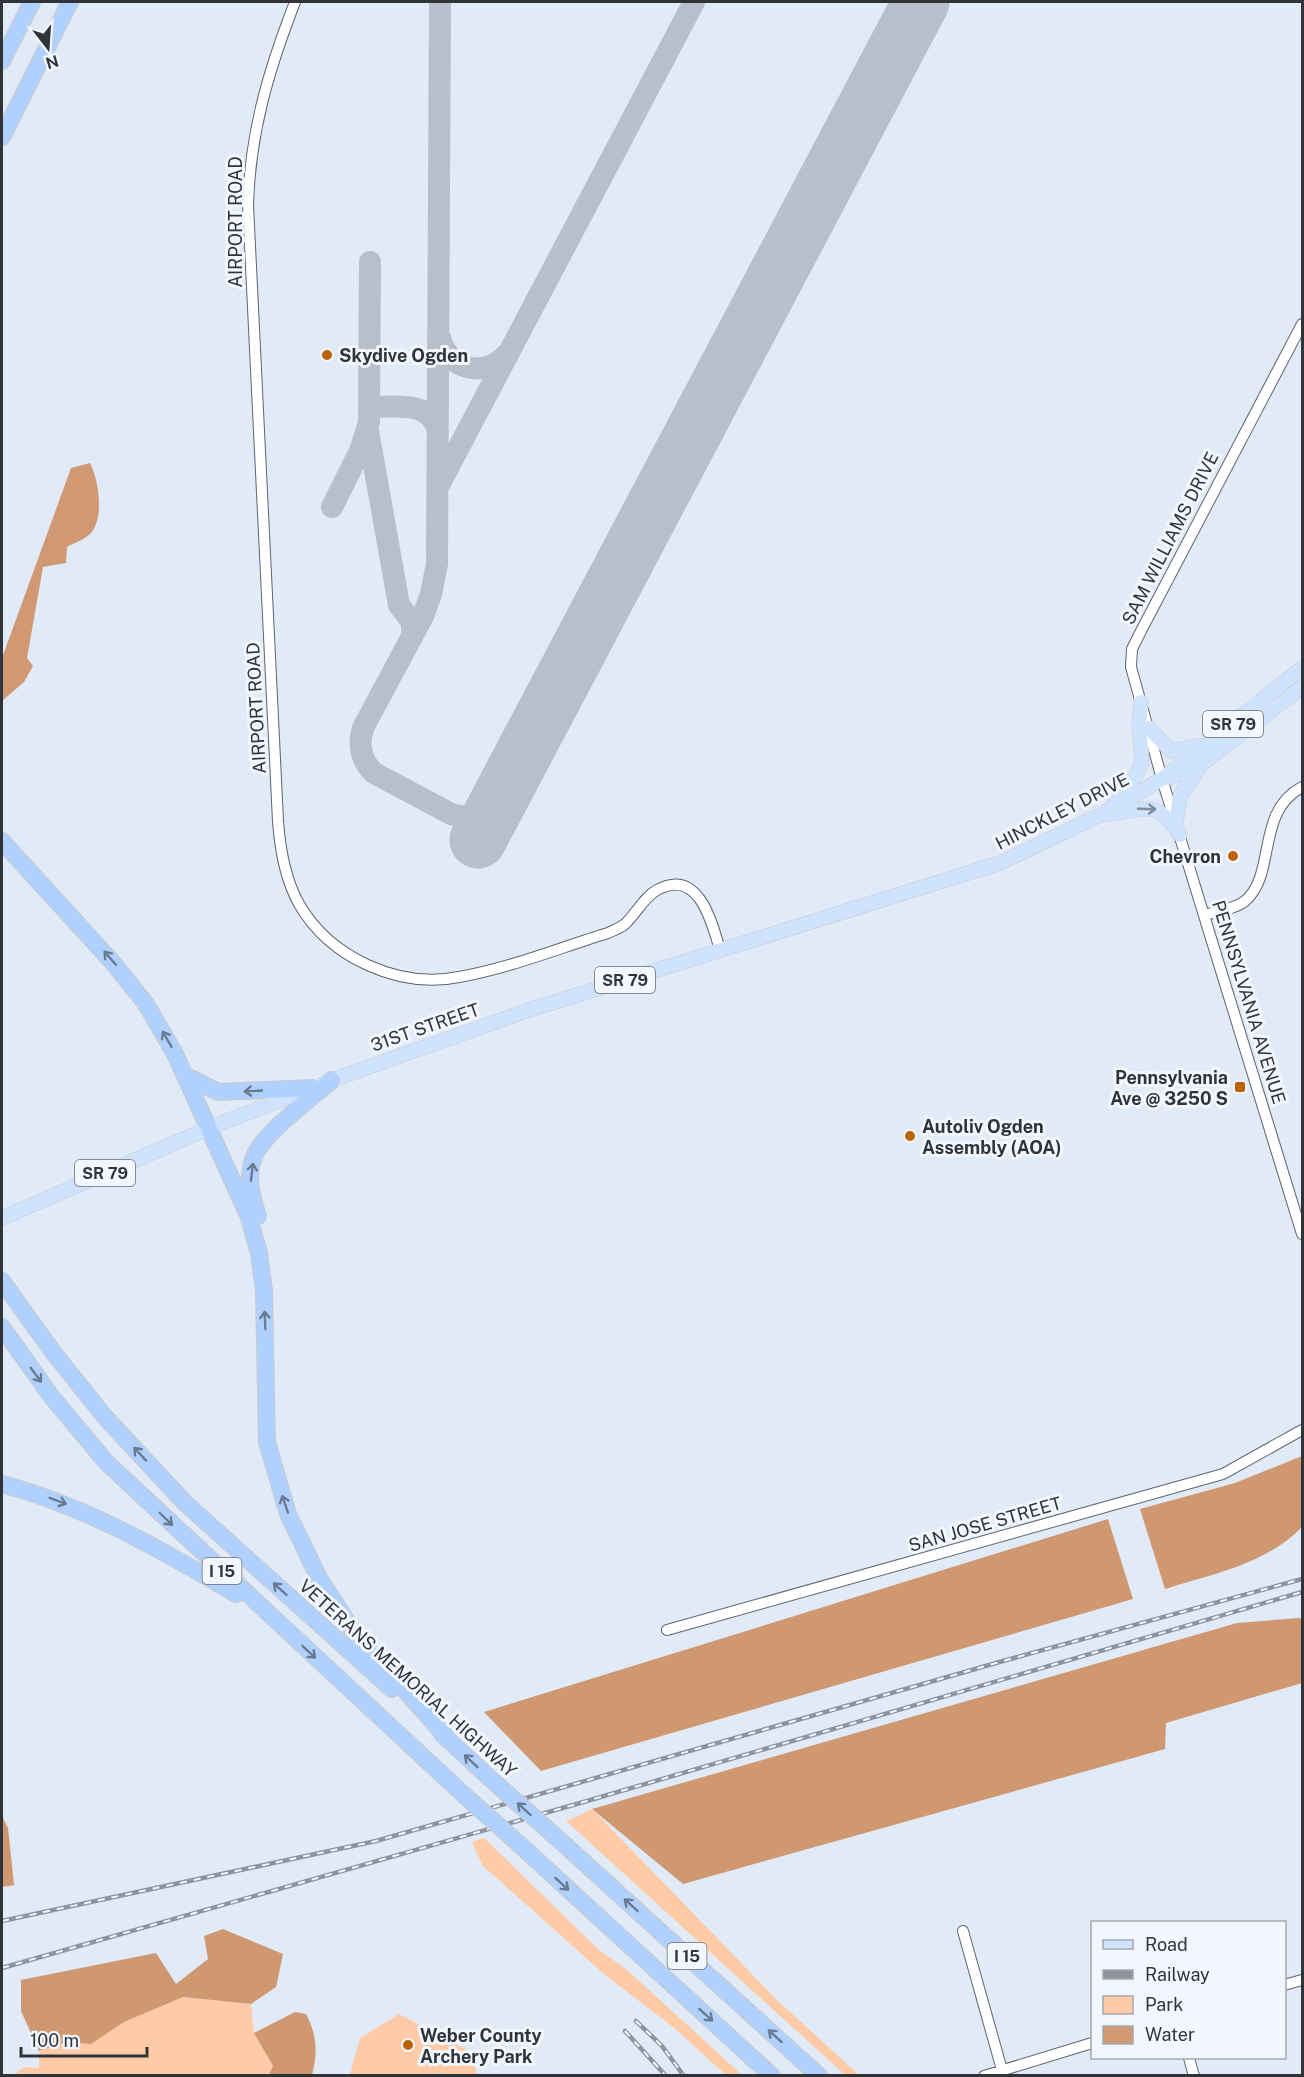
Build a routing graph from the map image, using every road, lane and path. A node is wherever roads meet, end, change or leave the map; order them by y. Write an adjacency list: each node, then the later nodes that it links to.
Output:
1 (32, 2): 4 (highway)
2 (70, 2): 5 (highway)
3 (295, 2): 20 (street, AIRPORT ROAD)
4 (2, 61)
5 (2, 137)
6 (1302, 324): 9 (street, SAM WILLIAMS DRIVE)
7 (1302, 668): 11 (main road, HINCKLEY DRIVE / SR 79)
8 (1302, 687): 12 (main road, HINCKLEY DRIVE / SR 79)
9 (1141, 702): 10 (street, SAM WILLIAMS DRIVE); 15 (main road)
10 (1149, 728): 11 (main road); 13 (street, SAM WILLIAMS DRIVE)
11 (1204, 744): 13 (main road, HINCKLEY DRIVE / SR 79)
12 (1203, 763): 13 (main road, HINCKLEY DRIVE / SR 79); 16 (main road)
13 (1162, 779): 15 (main road, HINCKLEY DRIVE / SR 79); 16 (street, PENNSYLVANIA AVENUE)
14 (1302, 787): 19 (street)
15 (1106, 813): 16 (main road, one-way to 16); 18 (main road, HINCKLEY DRIVE / SR 79)
16 (1178, 829): 19 (street, PENNSYLVANIA AVENUE)
17 (2, 841): 21 (highway, one-way to 17)
18 (873, 904): 20 (main road, 31ST STREET / SR 79)
19 (1206, 915): 26 (street, PENNSYLVANIA AVENUE)
20 (720, 951): 22 (main road, 31ST STREET / SR 79)
21 (185, 1075): 23 (highway, one-way to 21); 24 (highway)
22 (332, 1080): 23 (main road, 31ST STREET / SR 79); 28 (highway, one-way to 22)
23 (312, 1088): 24 (main road, 31ST STREET / SR 79)
24 (209, 1128): 25 (main road, 31ST STREET / SR 79); 28 (highway)
25 (2, 1218)
26 (1302, 1234)
27 (2, 1281): 34 (highway, VETERANS MEMORIAL HIGHWAY / I 15, one-way to 27)
28 (264, 1291): 34 (highway, one-way to 28)
29 (2, 1328): 32 (highway, I 15, one-way to 32)
30 (1302, 1430): 33 (street, SAN JOSE STREET)
31 (2, 1484): 32 (highway, one-way to 32)
32 (265, 1611): 41 (highway, I 15, one-way to 41, bridge)
33 (668, 1630)
34 (449, 1740): 42 (highway, VETERANS MEMORIAL HIGHWAY / I 15, one-way to 34, bridge)
35 (963, 1931): 40 (street)
36 (1302, 1980): 37 (street)
37 (1286, 1984)
38 (1091, 2043): 40 (street)
39 (1189, 2059): 44 (street)
40 (1002, 2070): 43 (street)
41 (772, 2076)
42 (819, 2076)
43 (984, 2076)
44 (1194, 2076)

